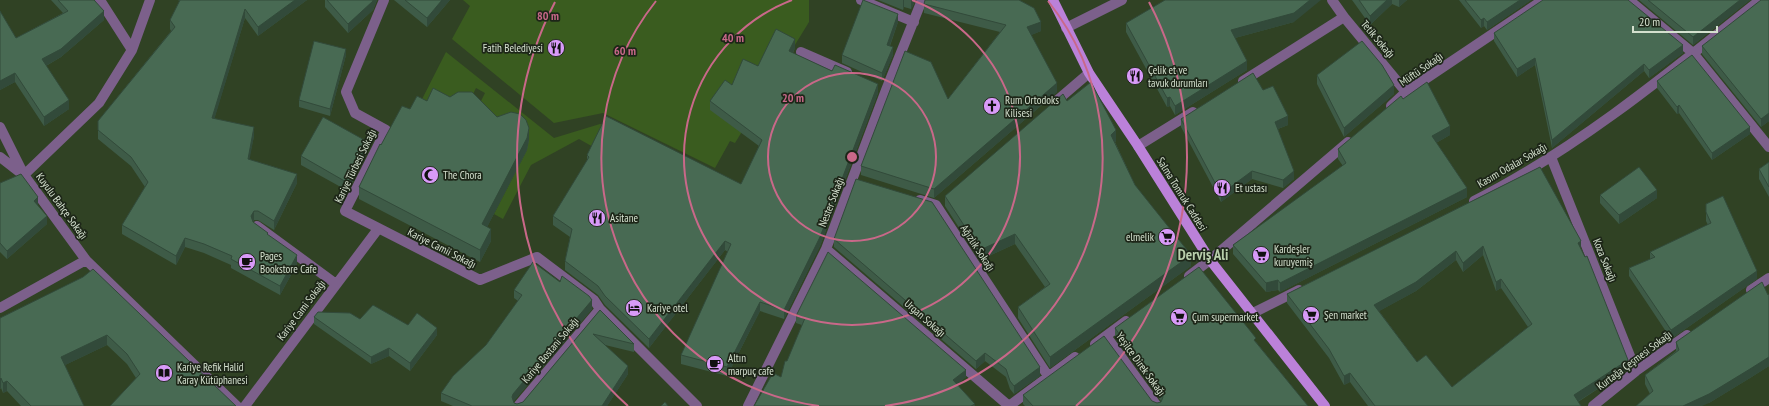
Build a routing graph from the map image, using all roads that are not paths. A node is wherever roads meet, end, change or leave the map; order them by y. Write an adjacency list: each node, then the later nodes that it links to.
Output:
1 (100, 0): 15 (street)
2 (150, 0): 15 (street, Kuyulu Bahçe Sokağı)
3 (384, 0): 35 (street, Kariye Türbesi Sokağı)
4 (861, 0): 13 (street)
5 (922, 0): 13 (street, Nester Sokağı)
6 (1053, 0): 14 (main road, Salma Tomruk Caddesi)
7 (1122, 0): 14 (street)
8 (1332, 0): 12 (street, Tetik Sokağı)
9 (1543, 0): 21 (street, Müftü Sokağı)
10 (1629, 0): 17 (street)
11 (1760, 0): 17 (street, Kasım Odalar Sokağı)
12 (1344, 17): 20 (street); 21 (street, Tetik Sokağı)
13 (914, 22): 36 (street, Nester Sokağı)
14 (1066, 28): 18 (main road, Salma Tomruk Caddesi)
15 (132, 50): 31 (street, Kuyulu Bahçe Sokağı)
16 (801, 52): 19 (street)
17 (1694, 53): 28 (street); 30 (street, Kasım Odalar Sokağı)
18 (1089, 73): 23 (street); 27 (main road, Salma Tomruk Caddesi)
19 (858, 77)
20 (1231, 88)
21 (1406, 92): 24 (street, Müftü Sokağı)
22 (1205, 105): 27 (street)
23 (1048, 108)
24 (1382, 113)
25 (0, 127): 31 (street)
26 (1359, 133): 38 (street)
27 (1138, 146): 38 (main road, Salma Tomruk Caddesi)
28 (1769, 147)
29 (0, 157): 31 (street)
30 (1551, 157): 33 (street, Kasım Odalar Sokağı); 50 (street, Koza Sokağı)
31 (24, 175): 37 (street, Kuyulu Bahçe Sokağı)
32 (913, 198): 51 (street, Ağızlık Sokağı)
33 (1465, 205)
34 (257, 226): 41 (street)
35 (378, 229): 41 (street, Kariye Cami Sokağı); 45 (street, Kariye Camii Sokağı)
36 (826, 249): 56 (street, Nester Sokağı); 57 (street, Urgan Sokağı)
37 (86, 260): 44 (street); 52 (street, Kuyulu Bahçe Sokağı)
38 (1210, 260): 40 (street); 47 (main road, Salma Tomruk Caddesi)
39 (1769, 278): 43 (street)
40 (1179, 282)
41 (336, 284): 53 (street, Kariye Cami Sokağı)
42 (1309, 285): 47 (street)
43 (1744, 296)
44 (0, 308)
45 (600, 308): 54 (street, Kariye Bostani Sokağı); 55 (street, Kariye Camii Sokağı)
46 (1136, 314): 49 (street)
47 (1252, 314): 59 (main road, Salma Tomruk Caddesi)
48 (1693, 331): 50 (street, Kurtağa Çeşmesi Sokağı)
49 (1106, 336): 51 (street); 58 (street, Yeşilce Direk Sokağı)
50 (1636, 371): 60 (street, Kurtağa Çeşmesi Sokağı)
51 (1048, 376): 57 (street)
52 (237, 406)
53 (245, 406)
54 (518, 406)
55 (697, 406)
56 (748, 406)
57 (1009, 406)
58 (1157, 406)
59 (1326, 406)
60 (1593, 406)

